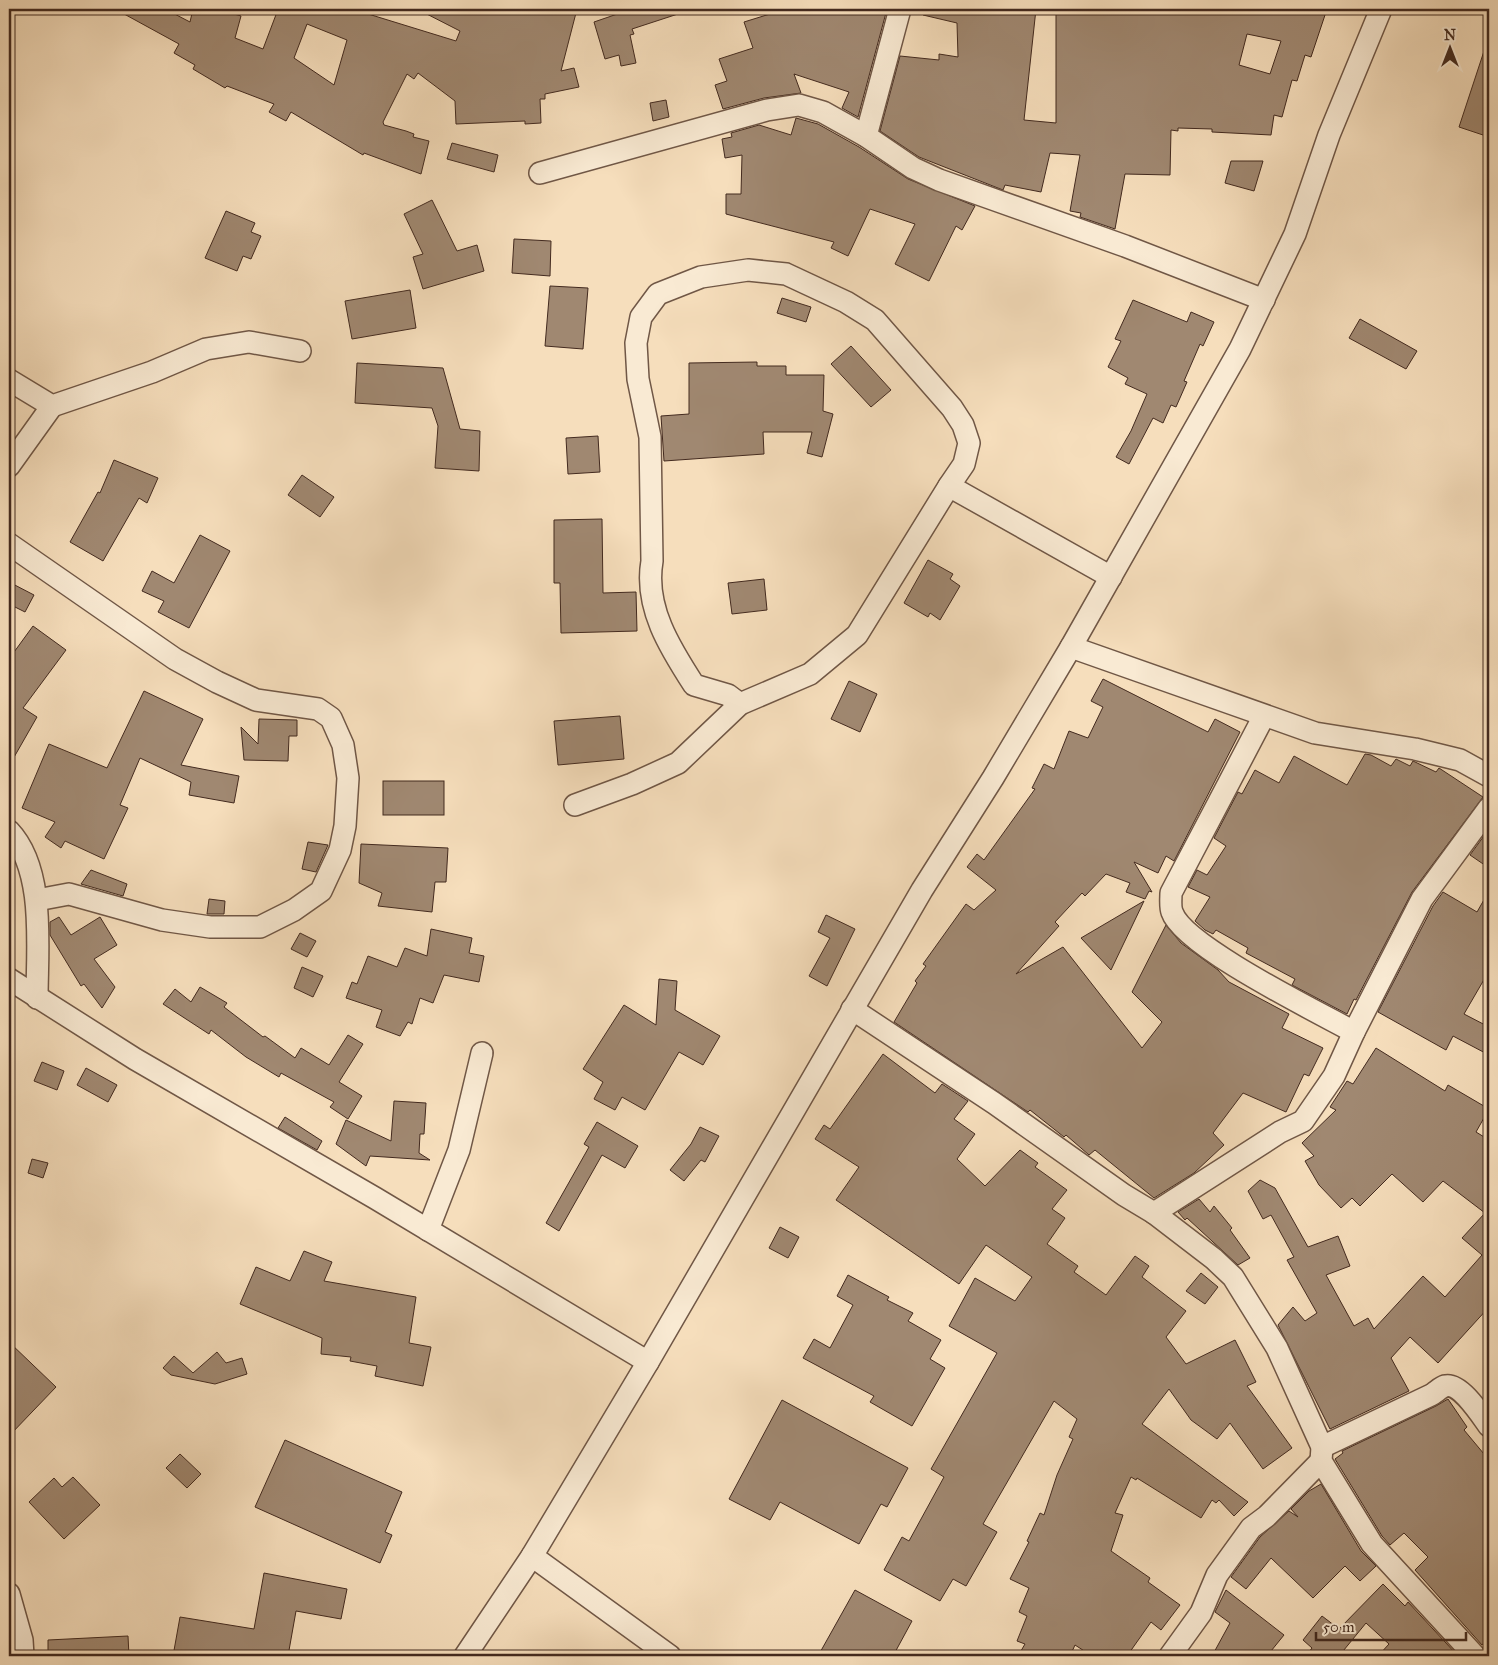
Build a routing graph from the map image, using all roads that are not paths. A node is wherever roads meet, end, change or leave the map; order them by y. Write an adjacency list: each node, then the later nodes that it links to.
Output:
1 (900, 9): 3 (street)
2 (1381, 9): 5 (street)
3 (866, 136): 4 (street); 5 (street)
4 (540, 173)
5 (1264, 300): 12 (street)
6 (300, 351): 8 (street)
7 (9, 380): 8 (street)
8 (52, 406): 9 (street)
9 (9, 466)
10 (949, 486): 12 (street); 14 (street); 14 (street)
11 (9, 544): 20 (street)
12 (1111, 577): 13 (street)
13 (1070, 647): 15 (street); 23 (street)
14 (740, 704): 17 (street)
15 (1264, 716): 16 (street); 24 (street)
16 (1489, 776)
17 (575, 805)
18 (1489, 808): 24 (street)
19 (9, 831): 20 (street)
20 (37, 900): 22 (street)
21 (9, 979): 22 (street)
22 (37, 998): 27 (street)
23 (852, 1009): 26 (street); 28 (street)
24 (1354, 1032): 26 (street)
25 (482, 1053): 27 (street)
26 (1154, 1213): 30 (street)
27 (428, 1230): 28 (street)
28 (648, 1362): 31 (street)
29 (1489, 1426): 30 (street)
30 (1322, 1454): 36 (street); 37 (street)
31 (532, 1556): 34 (street); 35 (street)
32 (9, 1594): 33 (street)
33 (22, 1656)
34 (465, 1656)
35 (670, 1656)
36 (1170, 1656)
37 (1475, 1656)

